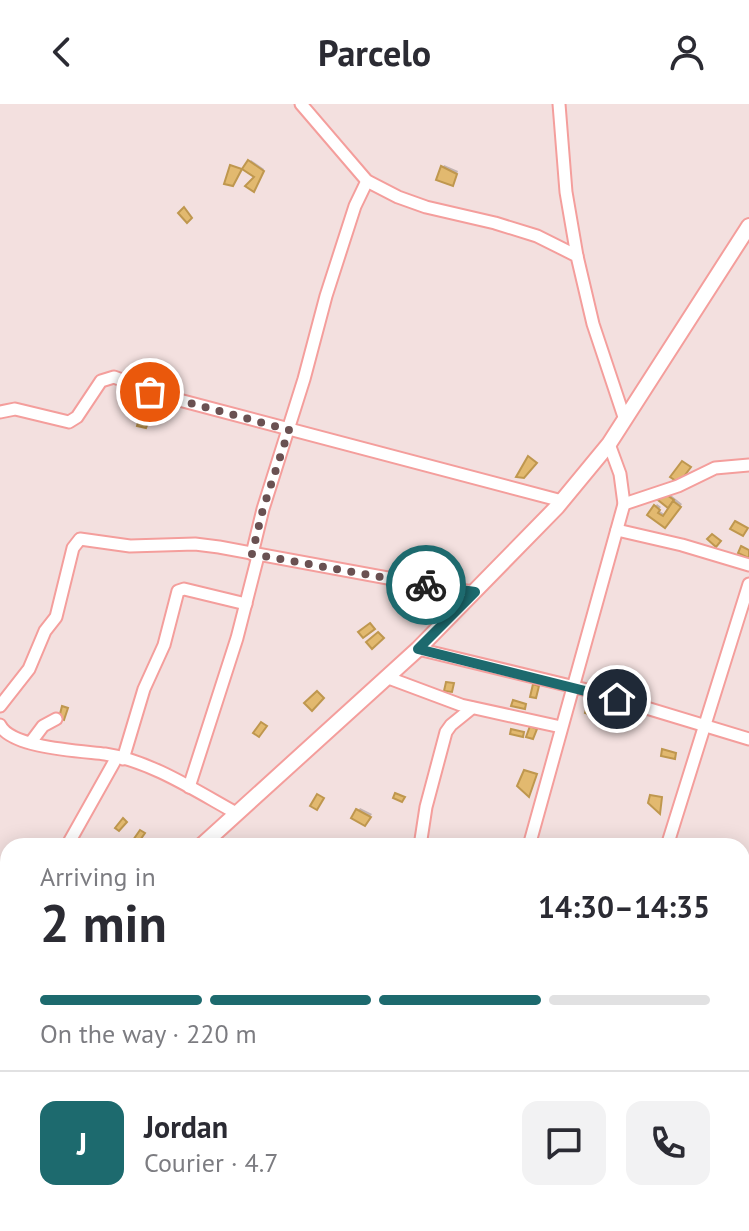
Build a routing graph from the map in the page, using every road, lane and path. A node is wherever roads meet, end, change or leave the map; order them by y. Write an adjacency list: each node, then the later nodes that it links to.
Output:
1 (301, 104): 3 (street)
2 (559, 104): 5 (street)
3 (367, 181): 5 (street); 8 (street)
4 (749, 226): 7 (main road)
5 (577, 256): 7 (street)
6 (0, 412): 8 (street)
7 (624, 417): 9 (main road)
8 (289, 430): 11 (street); 14 (street)
9 (609, 444): 11 (main road); 12 (street)
10 (749, 465): 12 (street)
11 (562, 501): 17 (main road)
12 (624, 504): 13 (street)
13 (617, 530): 15 (street); 21 (street)
14 (255, 555): 17 (street); 18 (street); 22 (street)
15 (749, 565)
16 (749, 584): 25 (street)
17 (475, 592): 19 (main road)
18 (246, 604): 30 (street); 31 (street)
19 (418, 649): 20 (main road); 21 (street)
20 (386, 677): 23 (street); 32 (main road)
21 (573, 686): 25 (street); 26 (street)
22 (0, 706)
23 (472, 708): 26 (street); 35 (street)
24 (56, 719): 29 (street)
25 (703, 725): 28 (street); 37 (street)
26 (561, 727): 36 (street)
27 (1, 730): 29 (street)
28 (749, 739)
29 (31, 742): 30 (street)
30 (120, 758): 31 (street); 33 (street)
31 (189, 787): 32 (street)
32 (236, 813): 34 (main road)
33 (72, 838)
34 (214, 838)
35 (421, 838)
36 (531, 838)
37 (673, 838)

